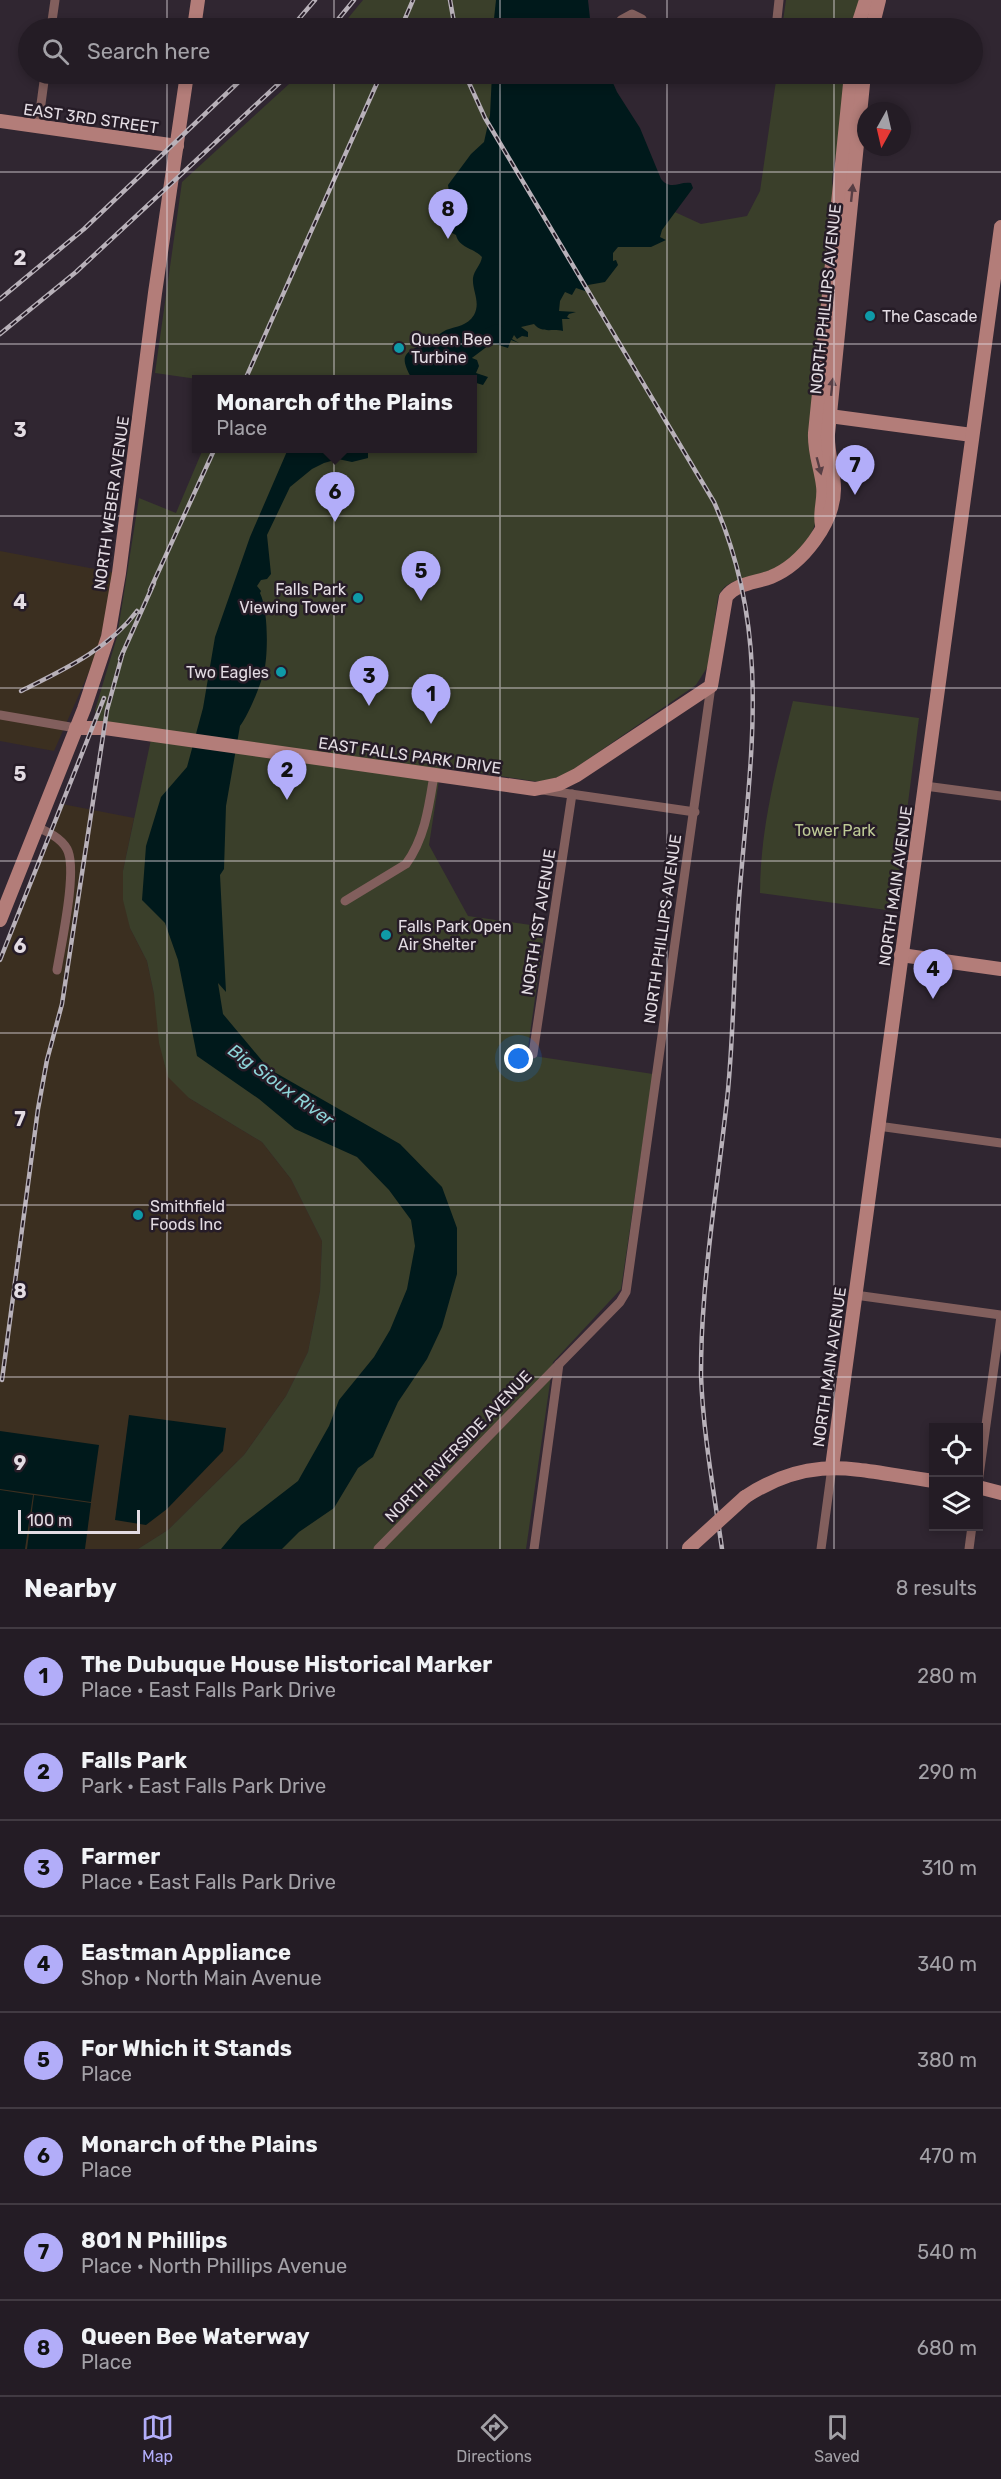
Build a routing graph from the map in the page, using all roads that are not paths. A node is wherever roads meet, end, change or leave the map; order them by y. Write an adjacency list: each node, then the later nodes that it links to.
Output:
1 (55, 0): 6 (street)
2 (198, 0): 7 (street)
3 (779, 0): 10 (street)
4 (866, 0): 11 (street)
5 (879, 0): 12 (street)
6 (52, 18)
7 (195, 18)
8 (625, 18): 9 (street)
9 (640, 18)
10 (777, 18)
11 (860, 18)
12 (874, 18)
13 (44, 84): 18 (street)
14 (186, 84): 19 (street, NORTH WEBER AVENUE)
15 (850, 84): 22 (street, NORTH PHILLIPS AVENUE)
16 (863, 84): 22 (street, NORTH PHILLIPS AVENUE, one-way to 16)
17 (0, 122): 18 (street, EAST 3RD STREET)
18 (38, 126): 19 (street, EAST 3RD STREET)
19 (177, 146): 26 (street, NORTH WEBER AVENUE)
20 (1001, 227): 21 (street, NORTH MAIN AVENUE)
21 (999, 261): 23 (street, NORTH MAIN AVENUE)
22 (823, 416): 23 (street); 24 (street, NORTH PHILLIPS AVENUE)
23 (972, 435): 28 (street, NORTH MAIN AVENUE)
24 (711, 686): 29 (street, EAST FALLS PARK DRIVE); 32 (street, NORTH PHILLIPS AVENUE)
25 (0, 715): 26 (street)
26 (76, 728): 27 (street, EAST FALLS PARK DRIVE); 33 (street, NORTH WEBER AVENUE)
27 (434, 775): 29 (street, EAST FALLS PARK DRIVE); 34 (street)
28 (926, 786): 31 (street); 36 (street, NORTH MAIN AVENUE)
29 (535, 789): 30 (street)
30 (572, 794): 32 (street); 39 (street, NORTH 1ST AVENUE)
31 (1001, 796)
32 (695, 812): 44 (street, NORTH PHILLIPS AVENUE)
33 (37, 827): 35 (street, NORTH WEBER AVENUE); 38 (street)
34 (345, 901)
35 (0, 920)
36 (901, 956): 37 (street); 40 (street, NORTH MAIN AVENUE)
37 (1001, 969)
38 (57, 970)
39 (533, 1054)
40 (878, 1126): 41 (street); 42 (street, NORTH MAIN AVENUE)
41 (1001, 1143)
42 (855, 1295): 43 (street); 45 (street, NORTH MAIN AVENUE)
43 (1001, 1315): 46 (street)
44 (559, 1364): 53 (street, NORTH RIVERSIDE AVENUE); 54 (street)
45 (832, 1467): 47 (street); 55 (street, bridge); 56 (street, NORTH MAIN AVENUE)
46 (979, 1477)
47 (929, 1480)
48 (983, 1485): 49 (street)
49 (1001, 1486)
50 (983, 1487): 51 (street)
51 (1001, 1493)
52 (971, 1531): 57 (street)
53 (378, 1549)
54 (534, 1549)
55 (688, 1549)
56 (821, 1549)
57 (969, 1549)

